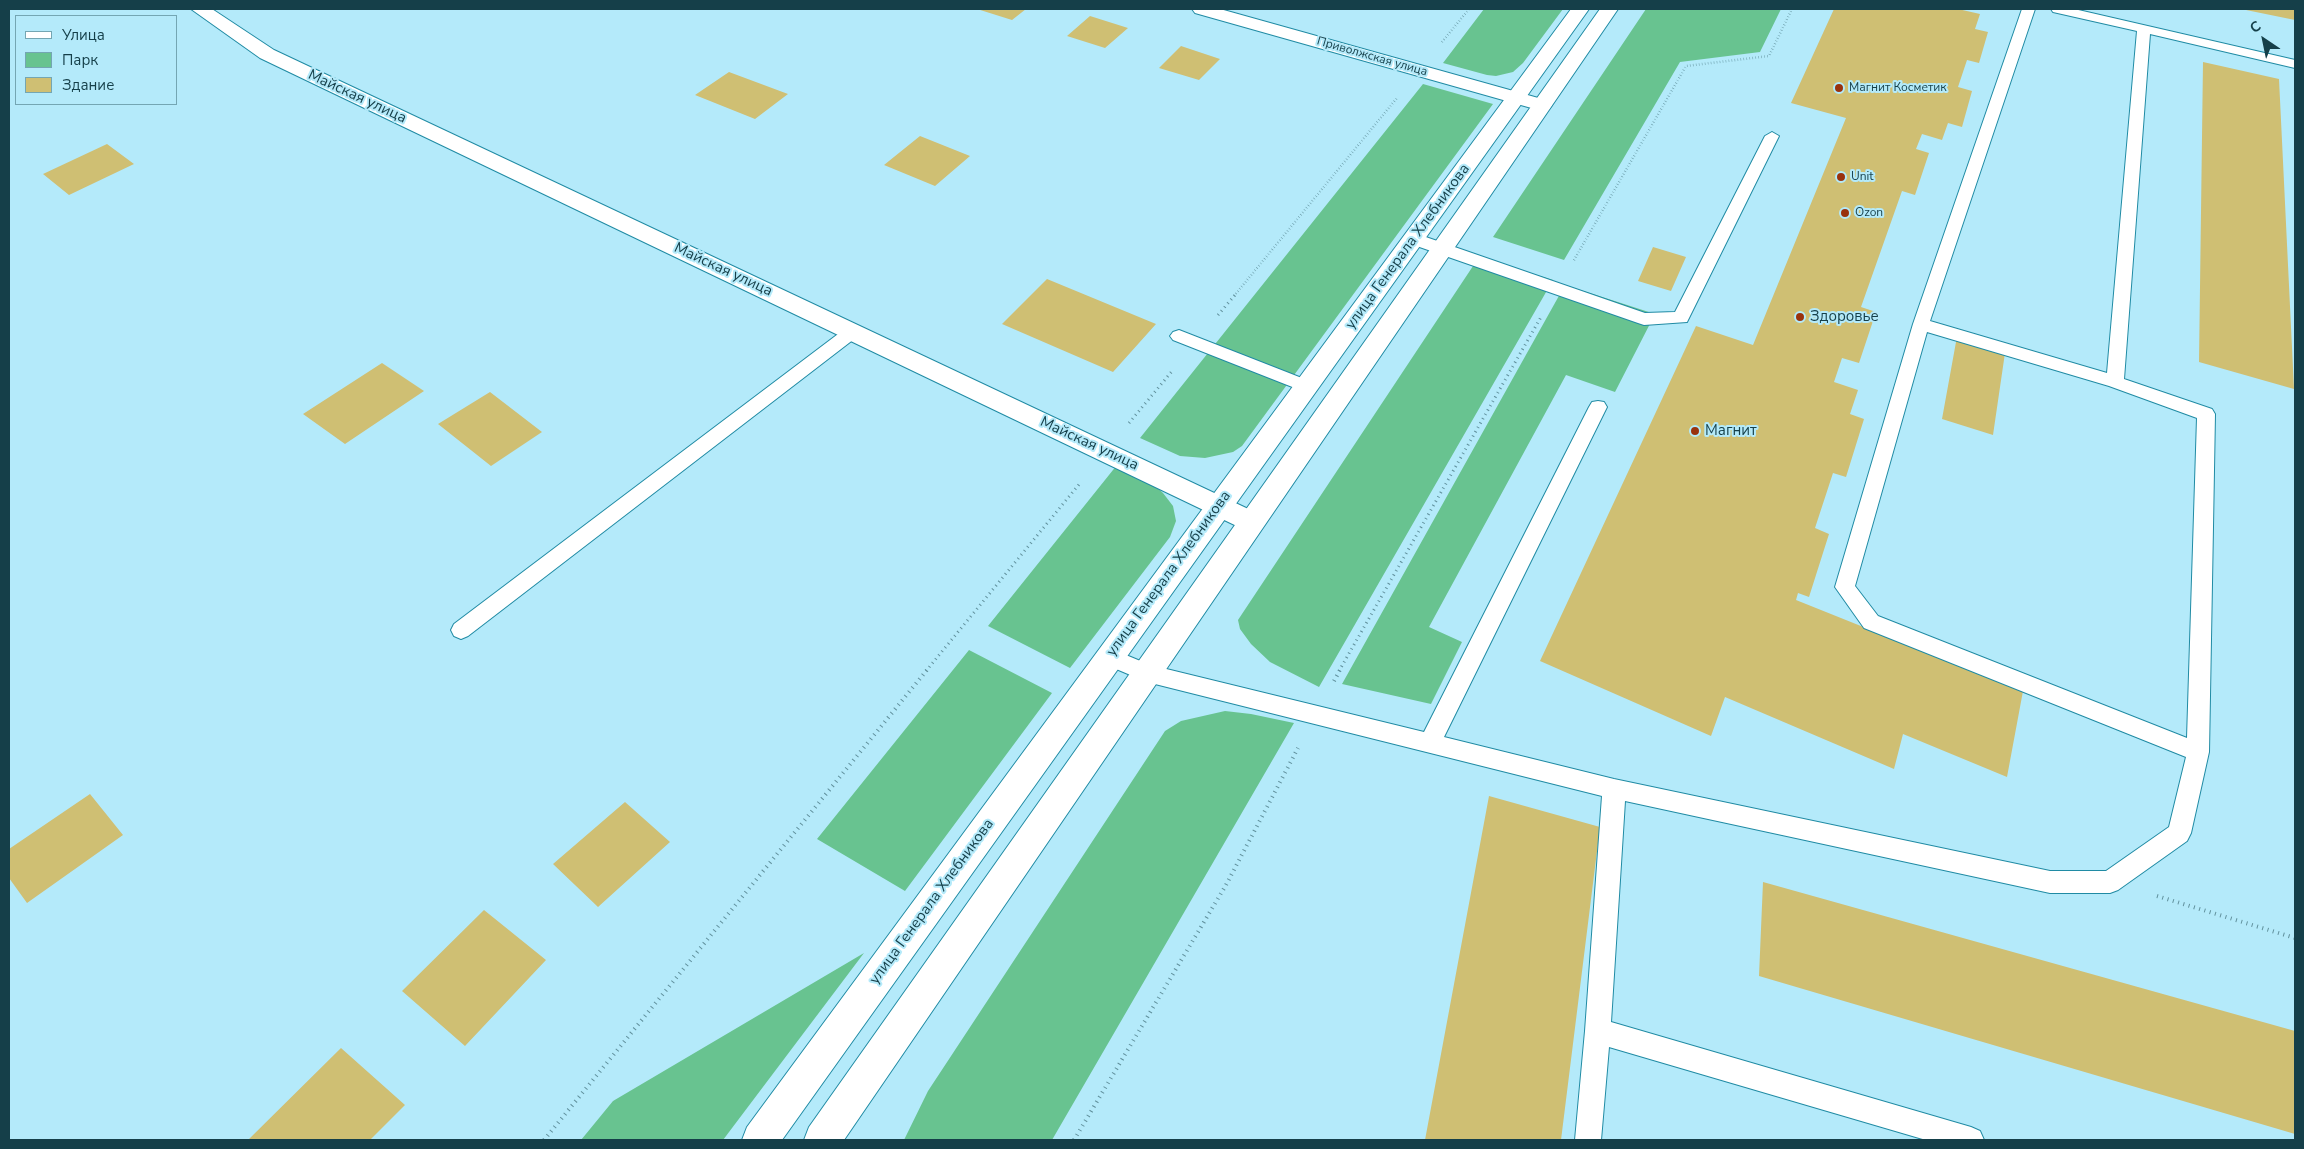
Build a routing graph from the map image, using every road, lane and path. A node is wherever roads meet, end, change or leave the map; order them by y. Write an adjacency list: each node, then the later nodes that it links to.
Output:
1 (200, 9): 19 (street, Майская улица)
2 (1201, 9): 11 (street, Приволжская улица)
3 (1469, 9): 11 (path)
4 (1580, 9): 12 (street, улица Генерала Хлебникова)
5 (1610, 9): 13 (street, улица Генерала Хлебникова)
6 (1792, 9): 17 (path)
7 (2028, 9): 18 (lane)
8 (2058, 9): 9 (lane)
9 (2144, 30): 10 (lane); 22 (lane)
10 (2295, 64)
11 (1419, 71): 12 (street, Приволжская улица); 21 (path)
12 (1516, 98): 13 (street, Приволжская улица); 15 (street, улица Генерала Хлебникова)
13 (1542, 105): 16 (street, улица Генерала Хлебникова)
14 (1772, 136): 17 (lane)
15 (1414, 239): 16 (lane); 23 (street, улица Генерала Хлебникова)
16 (1443, 249): 17 (lane); 27 (street, улица Генерала Хлебникова)
17 (1556, 289): 31 (path)
18 (1921, 324): 22 (lane); 34 (lane)
19 (852, 332): 25 (street, Майская улица); 28 (lane)
20 (1179, 336): 21 (lane)
21 (1195, 343): 23 (lane); 25 (path)
22 (2115, 382): 34 (lane)
23 (1306, 386): 26 (street, улица Генерала Хлебникова)
24 (1598, 408): 32 (lane)
25 (1106, 452): 26 (street, Майская улица); 39 (path)
26 (1218, 506): 27 (street, Майская улица); 29 (street, улица Генерала Хлебникова)
27 (1252, 522): 30 (street, улица Генерала Хлебникова)
28 (461, 630)
29 (1109, 657): 30 (lane); 40 (street, улица Генерала Хлебникова)
30 (1147, 673): 32 (lane); 41 (street, улица Генерала Хлебникова)
31 (1331, 687)
32 (1430, 743): 35 (lane)
33 (1299, 747): 42 (path)
34 (2198, 752): 36 (lane)
35 (1614, 789): 36 (lane); 38 (lane)
36 (2110, 882): 37 (path)
37 (2295, 938)
38 (1598, 1031): 43 (lane); 44 (lane)
39 (544, 1140)
40 (760, 1140)
41 (822, 1140)
42 (1074, 1140)
43 (1588, 1140)
44 (1971, 1140)

